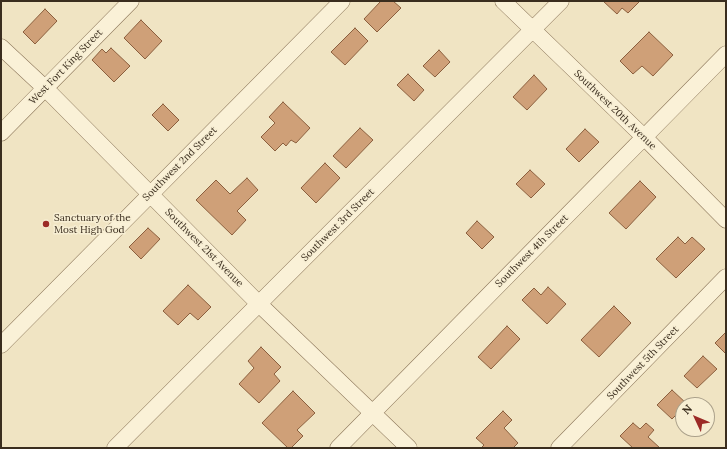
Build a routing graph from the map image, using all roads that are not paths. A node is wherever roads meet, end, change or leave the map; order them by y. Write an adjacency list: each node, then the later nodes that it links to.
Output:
1 (131, 1): 8 (street, West Fort King Street)
2 (342, 1): 11 (street, Southwest 2nd Street)
3 (503, 1): 5 (street, Southwest 20th Avenue)
4 (561, 1): 5 (street, Southwest 3rd Street)
5 (533, 30): 10 (street, Southwest 20th Avenue); 14 (street, Southwest 3rd Street)
6 (1, 47): 8 (street, Southwest 21st Avenue)
7 (726, 54): 10 (street, Southwest 4th Street)
8 (46, 89): 9 (street, West Fort King Street); 11 (street, Southwest 21st Avenue)
9 (1, 133)
10 (645, 138): 12 (street, Southwest 20th Avenue); 16 (street, Southwest 4th Street)
11 (150, 194): 14 (street, Southwest 21st Avenue); 15 (street, Southwest 2nd Street)
12 (726, 220)
13 (726, 277): 20 (street, Southwest 5th Street)
14 (259, 304): 16 (street, Southwest 21st Avenue); 17 (street, Southwest 3rd Street)
15 (1, 345)
16 (372, 413): 18 (street, Southwest 4th Street); 19 (street, Southwest 21st Avenue)
17 (115, 448)
18 (338, 448)
19 (409, 448)
20 (559, 448)

